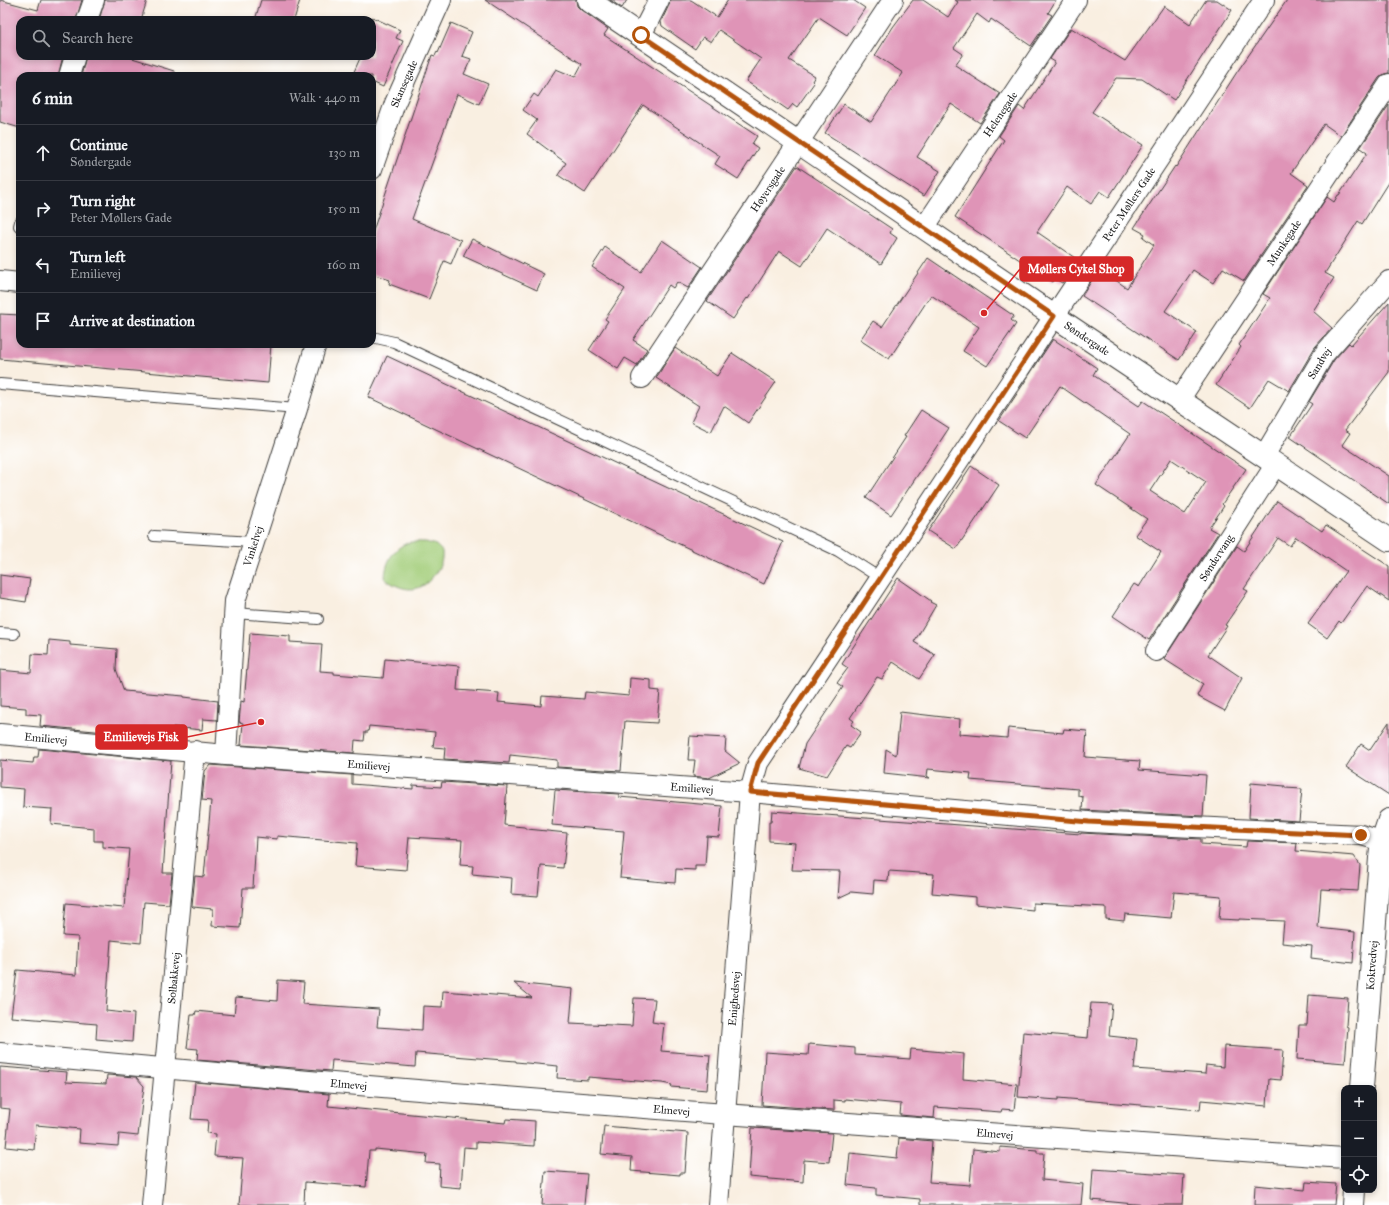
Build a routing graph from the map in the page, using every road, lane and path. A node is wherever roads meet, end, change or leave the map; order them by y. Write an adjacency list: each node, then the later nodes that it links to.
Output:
1 (94, 0): 8 (street)
2 (441, 0): 14 (street, Skansegade)
3 (588, 0): 9 (street, Søndergade)
4 (659, 0): 9 (street)
5 (893, 0): 13 (street, Høyersgade)
6 (1076, 0): 15 (street, Helenegade)
7 (1264, 0): 19 (street, Peter Møllers Gade)
8 (88, 16)
9 (641, 35): 13 (street, Søndergade)
10 (75, 60): 11 (street)
11 (70, 72)
12 (1389, 84): 24 (street, Munkegade)
13 (799, 143): 15 (street, Søndergade); 22 (street, Høyersgade)
14 (376, 158)
15 (924, 228): 19 (street, Søndergade)
16 (0, 281): 18 (street)
17 (1389, 281): 26 (street, Sandvej)
18 (16, 283)
19 (1054, 316): 24 (street, Søndergade); 30 (street, Peter Møllers Gade)
20 (376, 338): 30 (lane)
21 (315, 348): 25 (street, Vinkelvej)
22 (642, 378)
23 (0, 384): 25 (lane)
24 (1179, 400): 26 (street, Søndergade)
25 (297, 409): 29 (street, Vinkelvej)
26 (1270, 460): 28 (street, Søndergade); 35 (street, Søndervang)
27 (154, 536): 29 (lane)
28 (1389, 540)
29 (253, 542): 31 (street, Vinkelvej)
30 (880, 578): 39 (street, Peter Møllers Gade)
31 (234, 613): 32 (lane); 38 (street, Vinkelvej)
32 (318, 619)
33 (0, 633): 34 (lane)
34 (14, 634)
35 (1156, 651)
36 (0, 734): 37 (street, Emilievej)
37 (195, 751): 38 (street, Emilievej); 42 (street, Solbakkevej)
38 (226, 755): 39 (street, Emilievej)
39 (750, 792): 40 (street, Emilievej); 44 (street, Enighedsvej)
40 (1385, 845): 43 (street, Koktvedvej)
41 (0, 1053): 42 (street, Elmevej)
42 (164, 1069): 44 (street, Elmevej); 47 (street, Solbakkevej)
43 (1362, 1085)
44 (725, 1115): 45 (street, Elmevej); 48 (street, Enighedsvej)
45 (1341, 1158)
46 (1354, 1193): 49 (street)
47 (152, 1205)
48 (718, 1205)
49 (1353, 1205)

